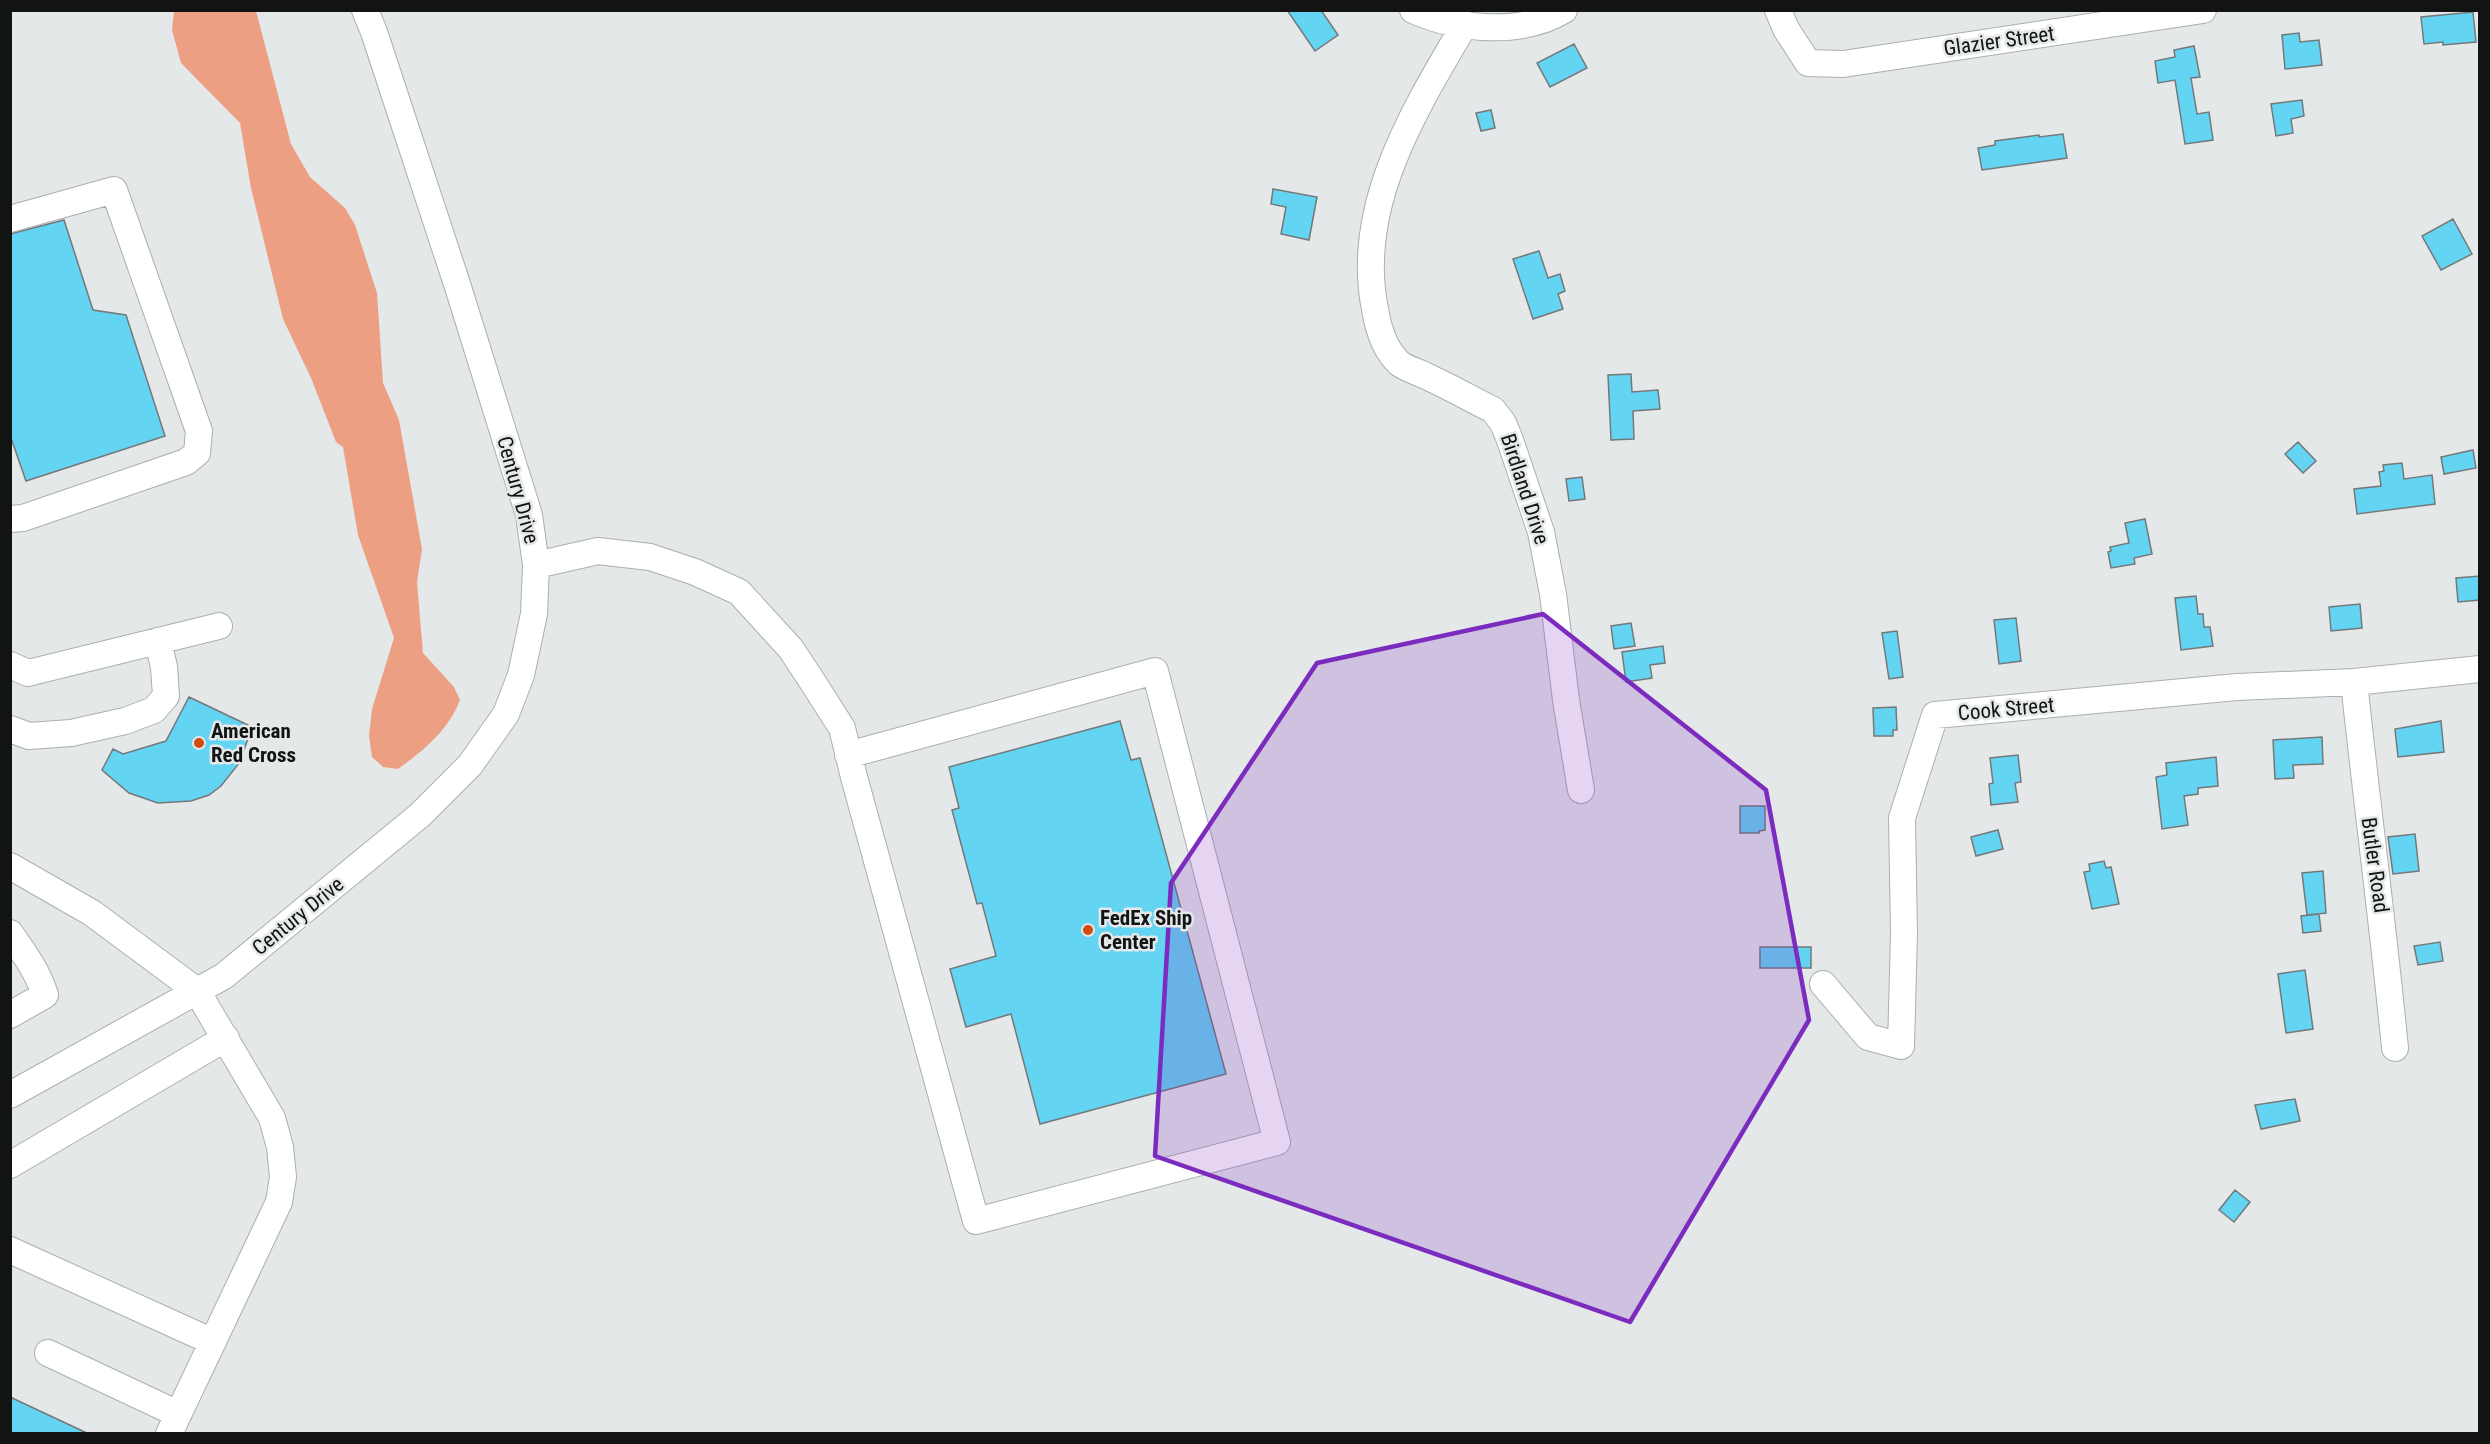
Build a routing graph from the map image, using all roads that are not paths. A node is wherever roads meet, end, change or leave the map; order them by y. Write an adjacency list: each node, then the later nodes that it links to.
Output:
1 (365, 10): 9 (street, Century Drive)
2 (1413, 10): 6 (street)
3 (1564, 10): 6 (street)
4 (1778, 10): 5 (street, Glazier Street)
5 (2203, 10)
6 (1465, 24): 17 (street, Birdland Drive)
7 (10, 219): 8 (street)
8 (10, 519)
9 (536, 565): 16 (street); 21 (street, Century Drive)
10 (219, 626): 11 (street)
11 (158, 641): 12 (street); 15 (street)
12 (10, 665)
13 (2479, 670): 14 (street, Cook Street)
14 (2354, 682): 20 (street, Cook Street); 24 (street, Butler Road)
15 (10, 729)
16 (848, 755): 16 (street)
17 (1581, 790)
18 (10, 866): 21 (street)
19 (10, 933): 22 (street)
20 (1823, 984)
21 (197, 991): 23 (street); 25 (street, Century Drive)
22 (10, 1015)
23 (226, 1038): 26 (street); 28 (street)
24 (2395, 1048)
25 (10, 1095)
26 (10, 1165)
27 (10, 1250): 28 (street)
28 (213, 1342): 30 (street)
29 (48, 1353): 30 (street)
30 (173, 1424)

